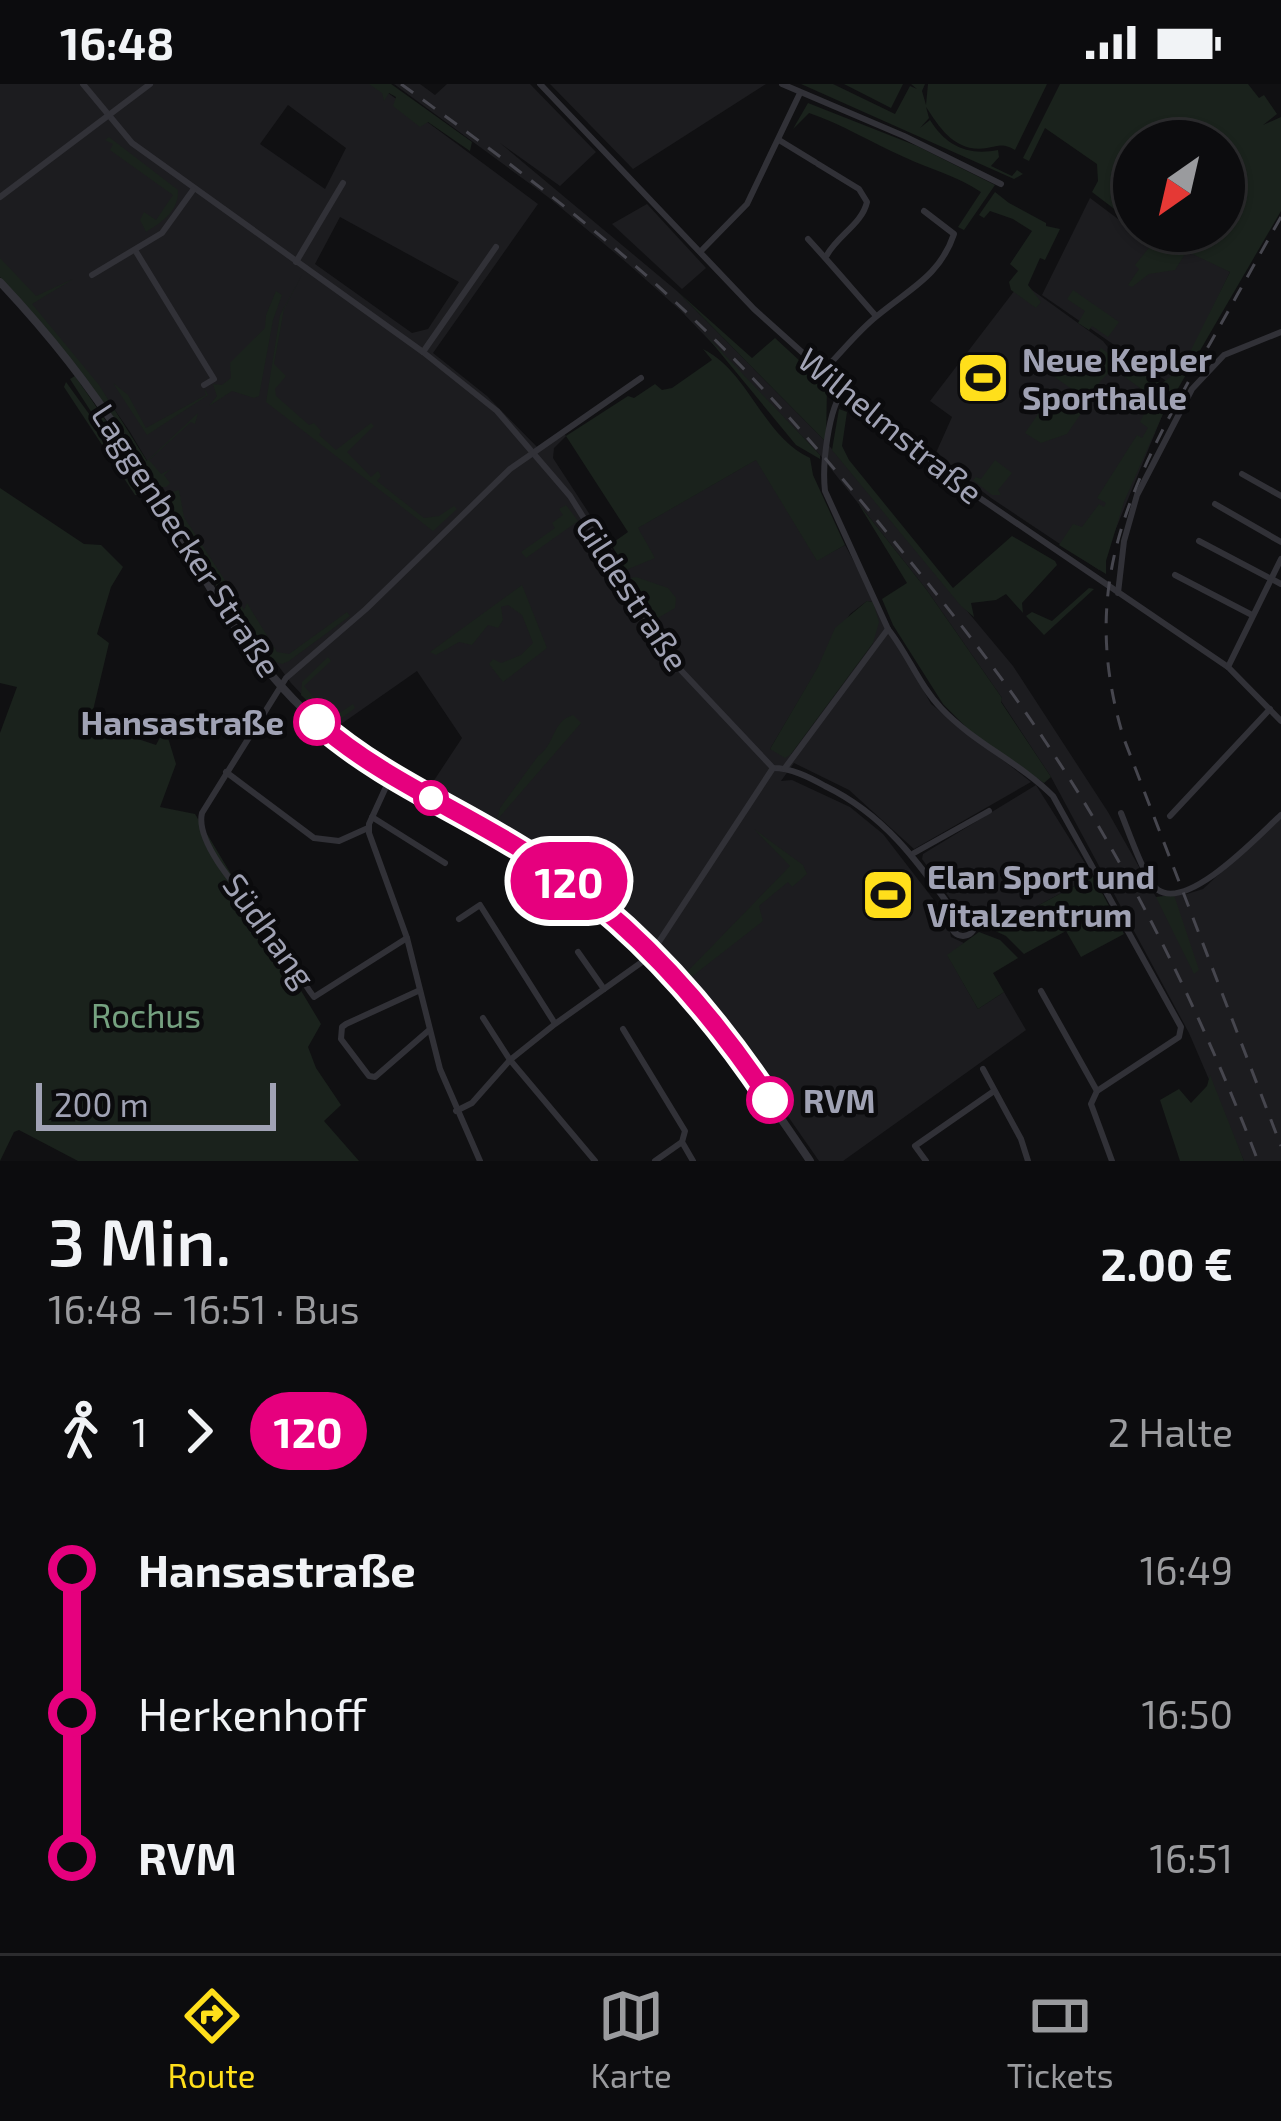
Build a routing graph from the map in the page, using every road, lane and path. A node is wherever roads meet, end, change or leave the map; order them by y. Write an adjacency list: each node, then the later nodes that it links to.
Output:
1 (83, 84): 6 (street, Gildestraße)
2 (150, 84): 6 (street)
3 (540, 84): 16 (street, Wilhelmstraße)
4 (782, 84): 5 (street)
5 (800, 93): 7 (street); 9 (street)
6 (110, 114): 10 (street, Gildestraße); 11 (street)
7 (779, 140): 16 (street); 17 (street)
8 (343, 183): 18 (street)
9 (1001, 184)
10 (194, 190): 15 (street); 18 (street, Gildestraße)
11 (0, 197)
12 (924, 211): 21 (street)
13 (808, 239): 17 (street)
14 (496, 247): 23 (street)
15 (136, 250): 19 (street); 26 (street)
16 (701, 250): 24 (street, Wilhelmstraße)
17 (827, 254): 21 (street)
18 (296, 262): 23 (street, Gildestraße)
19 (92, 275)
20 (0, 282): 42 (street, Laggenbecker Straße)
21 (876, 316): 24 (street)
22 (1281, 332): 38 (street)
23 (423, 352): 28 (street, Gildestraße)
24 (823, 371): 27 (street, Wilhelmstraße)
25 (641, 378): 28 (street)
26 (204, 385)
27 (844, 388): 38 (street, Wilhelmstraße); 40 (street)
28 (533, 451): 42 (street); 45 (street, Gildestraße)
29 (1242, 474): 30 (street)
30 (1281, 496)
31 (1215, 504): 33 (street)
32 (1199, 541): 36 (street)
33 (1281, 542)
34 (1281, 559): 36 (street)
35 (1175, 575): 39 (street)
36 (1270, 579): 37 (street); 39 (street)
37 (1281, 584)
38 (1118, 593): 41 (street, Wilhelmstraße)
39 (1252, 615): 41 (street)
40 (888, 628): 46 (street); 74 (street)
41 (1228, 668): 43 (street, Wilhelmstraße)
42 (280, 685): 47 (street, Südhang); 48 (street, Laggenbecker Straße)
43 (1271, 709): 44 (street, Wilhelmstraße); 52 (street)
44 (1281, 721)
45 (773, 768): 46 (street); 61 (street)
46 (785, 768): 55 (street)
47 (226, 772): 54 (street); 59 (street, Südhang)
48 (391, 776): 53 (street); 61 (street, Laggenbecker Straße)
49 (989, 811): 55 (street)
50 (1121, 813): 51 (street)
51 (1281, 815)
52 (1170, 816)
53 (372, 817): 54 (street); 56 (street)
54 (368, 828): 59 (street)
55 (913, 854): 57 (street)
56 (445, 863)
57 (956, 915)
58 (459, 919): 66 (street)
59 (406, 938): 63 (street)
60 (578, 952): 62 (street)
61 (652, 952): 62 (street); 81 (street, Laggenbecker Straße)
62 (604, 988): 66 (street)
63 (418, 991): 68 (street); 68 (street)
64 (1041, 991): 74 (street)
65 (483, 1018): 71 (street)
66 (555, 1024): 71 (street)
67 (623, 1029): 69 (street)
68 (428, 1031): 75 (street)
69 (631, 1041): 70 (street); 76 (street)
70 (622, 1047)
71 (510, 1060): 75 (street); 78 (street)
72 (983, 1070): 73 (street)
73 (994, 1091): 82 (street); 83 (street)
74 (1097, 1091): 84 (street)
75 (456, 1112): 77 (street)
76 (682, 1142): 79 (street); 80 (street)
77 (478, 1160)
78 (595, 1161)
79 (655, 1161)
80 (693, 1161)
81 (810, 1161)
82 (926, 1161)
83 (1028, 1161)
84 (1112, 1161)

